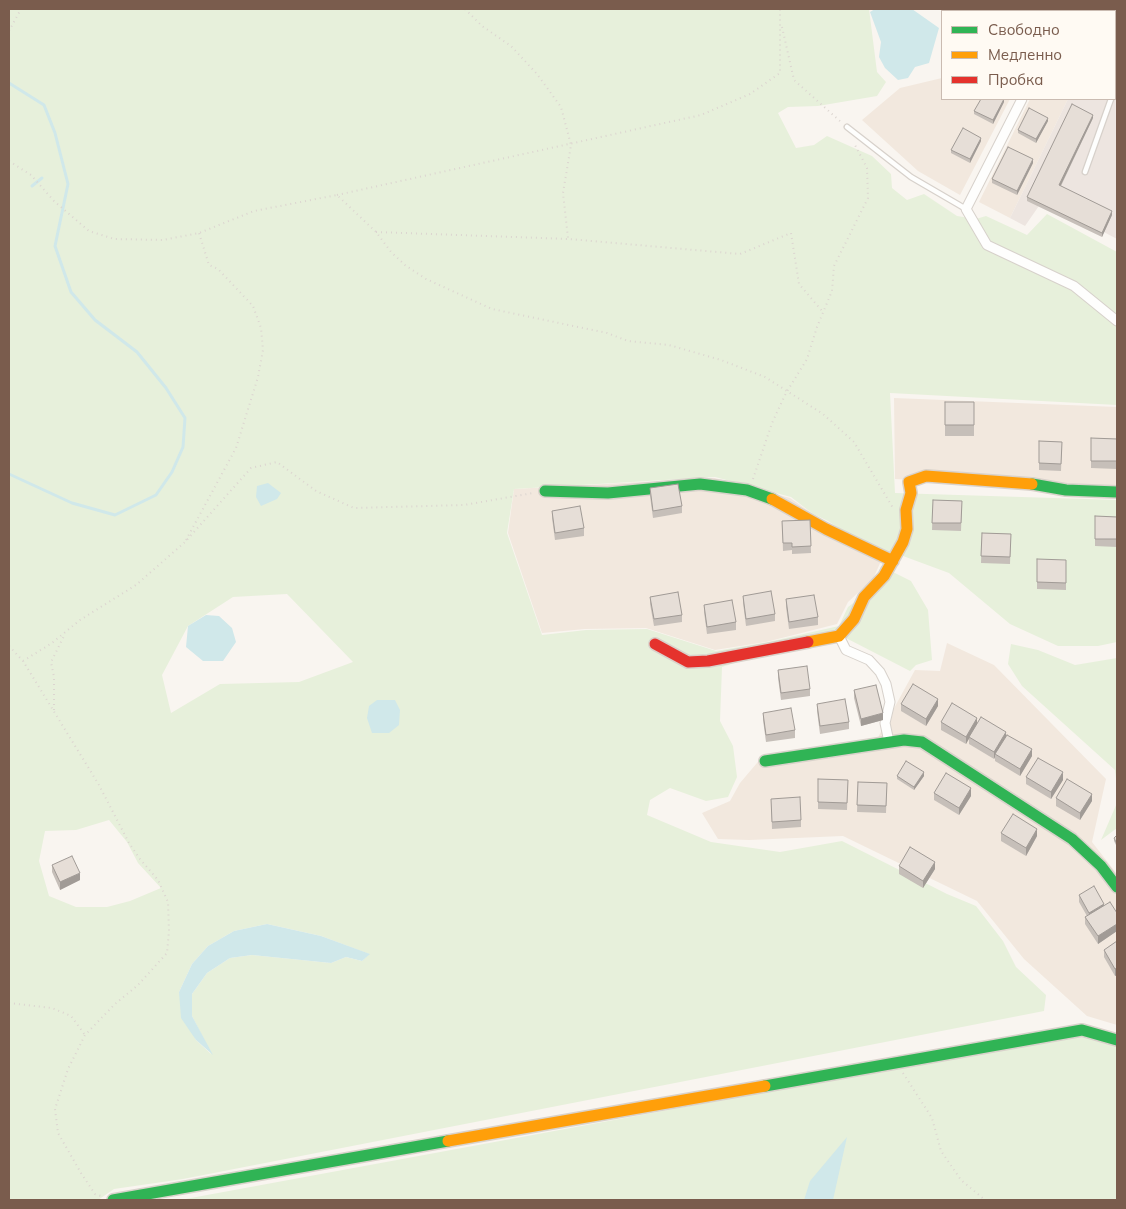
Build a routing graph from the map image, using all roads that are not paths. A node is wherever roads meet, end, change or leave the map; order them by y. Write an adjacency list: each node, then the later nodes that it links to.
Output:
1 (1021, 100): 5 (street)
2 (1111, 100): 4 (lane)
3 (847, 127): 5 (lane)
4 (1085, 172)
5 (966, 209): 6 (street)
6 (1117, 321)
7 (545, 491): 9 (street)
8 (1117, 492): 9 (street)
9 (893, 561): 10 (street)
10 (839, 636): 11 (street); 12 (street)
11 (655, 644)
12 (889, 742): 13 (street); 14 (street)
13 (765, 761)
14 (1117, 887)
15 (1117, 1040): 16 (street)
16 (113, 1200)

